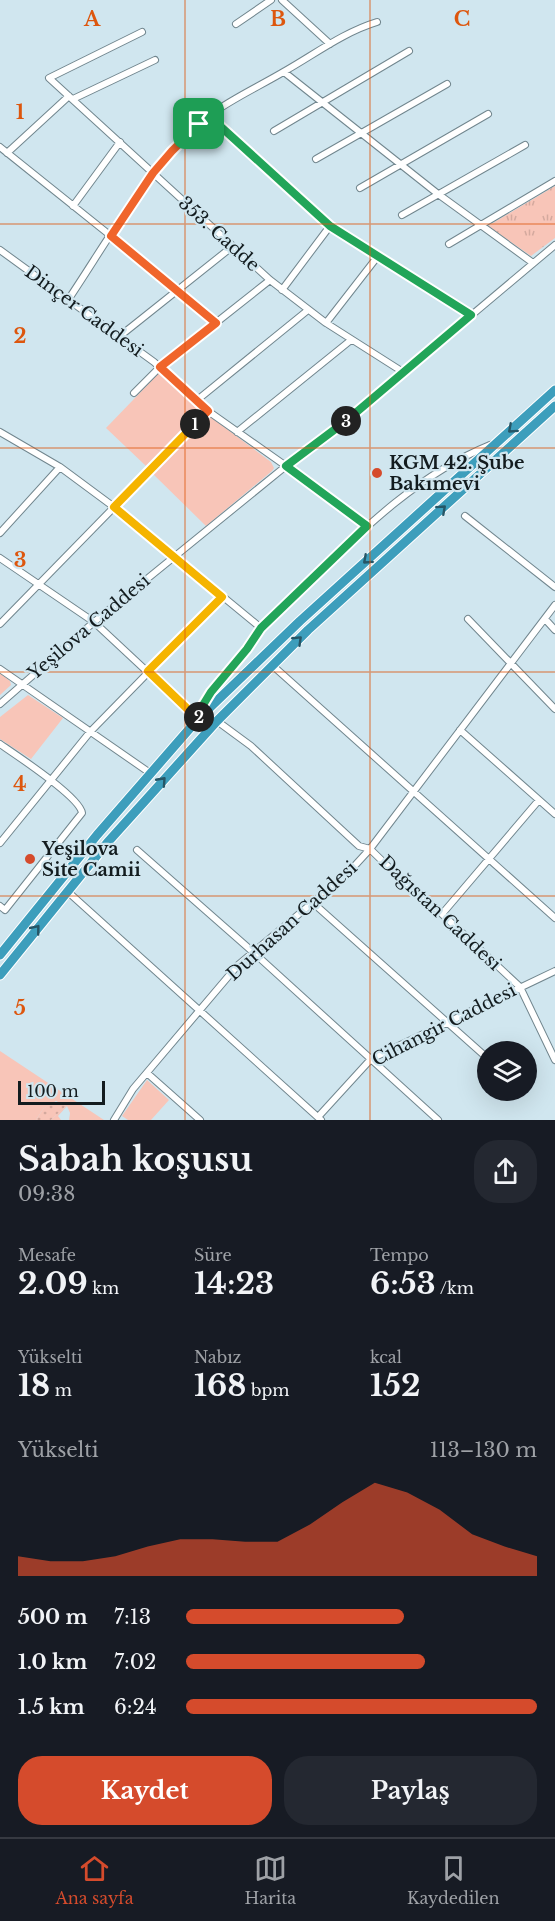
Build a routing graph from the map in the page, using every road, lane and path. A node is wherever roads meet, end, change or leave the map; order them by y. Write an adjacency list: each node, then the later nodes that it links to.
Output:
1 (271, 0): 4 (street)
2 (282, 0): 6 (street)
3 (377, 22): 6 (street)
4 (236, 24)
5 (142, 32): 11 (street, 353. Cadde)
6 (330, 44): 9 (street)
7 (409, 51): 12 (street)
8 (155, 60): 11 (street)
9 (284, 72): 12 (street); 14 (street)
10 (447, 84): 16 (street)
11 (71, 98): 17 (street, 353. Cadde); 20 (street)
12 (323, 103): 15 (street); 16 (street)
13 (488, 114): 22 (street)
14 (209, 116): 23 (street); 29 (street)
15 (274, 131)
16 (362, 134): 21 (street); 22 (street)
17 (120, 142): 23 (street, 353. Cadde); 27 (street)
18 (525, 145): 26 (street)
19 (0, 147): 20 (street)
20 (7, 153): 27 (street)
21 (316, 159)
22 (401, 165): 25 (street); 26 (street)
23 (153, 173): 31 (street); 34 (street, 353. Cadde)
24 (555, 181): 30 (street)
25 (360, 188)
26 (438, 194): 28 (street); 30 (street)
27 (73, 206): 31 (street)
28 (402, 215)
29 (330, 226): 36 (street); 40 (street)
30 (481, 226): 32 (street); 37 (street)
31 (111, 236): 39 (street); 41 (street)
32 (449, 244)
33 (555, 245): 37 (street, Yeşilova Caddesi)
34 (233, 246): 38 (street, 353. Cadde); 39 (street)
35 (0, 250): 41 (street, Dinçer Caddesi)
36 (378, 256): 43 (street); 45 (street)
37 (533, 263): 43 (street, Yeşilova Caddesi)
38 (270, 280): 40 (street, 353. Cadde); 44 (street)
39 (177, 290): 44 (street); 46 (street)
40 (282, 290): 42 (street, 353. Cadde)
41 (68, 300): 46 (street, Dinçer Caddesi)
42 (308, 310): 45 (street, 353. Cadde); 52 (street)
43 (471, 315): 49 (street, Yeşilova Caddesi)
44 (216, 323): 48 (street)
45 (326, 324): 47 (street, 353. Cadde)
46 (120, 336): 48 (street, Dinçer Caddesi)
47 (351, 340): 49 (street, 353. Cadde); 56 (street)
48 (160, 367): 51 (street); 52 (street, Dinçer Caddesi)
49 (403, 372): 58 (street, Yeşilova Caddesi)
50 (555, 390): 57 (highway, one-way to 57)
51 (134, 393)
52 (196, 401): 54 (street, Dinçer Caddesi)
53 (555, 406): 77 (highway, one-way to 53)
54 (208, 411): 56 (street, Dinçer Caddesi); 60 (street)
55 (0, 432): 59 (street)
56 (237, 432): 58 (street, Dinçer Caddesi)
57 (496, 443): 62 (street); 83 (highway, one-way to 83)
58 (286, 466): 62 (street, Dinçer Caddesi); 64 (street, Yeşilova Caddesi)
59 (60, 467): 60 (street); 63 (street)
60 (114, 507): 64 (street); 66 (street)
61 (465, 516): 67 (street)
62 (367, 526): 74 (street)
63 (0, 533)
64 (173, 556): 68 (street); 72 (street, Yeşilova Caddesi)
65 (0, 558): 66 (street)
66 (39, 585): 72 (street); 73 (street)
67 (555, 587)
68 (222, 597): 74 (street); 79 (street)
69 (555, 605): 71 (street, Durhasan Caddesi)
70 (468, 619): 76 (street)
71 (545, 619): 75 (street); 76 (street, Durhasan Caddesi)
72 (94, 622): 79 (street); 80 (street, Yeşilova Caddesi)
73 (0, 624)
74 (261, 628): 83 (street)
75 (555, 630)
76 (511, 663): 82 (street); 85 (street, Durhasan Caddesi)
77 (272, 665): 84 (highway); 90 (street)
78 (0, 669): 80 (street)
79 (148, 671): 83 (street); 86 (street)
80 (21, 684): 81 (street, Yeşilova Caddesi); 86 (street)
81 (0, 704)
82 (555, 709)
83 (198, 719): 88 (highway)
84 (217, 720): 95 (street, Dağıstan Caddesi); 99 (highway, one-way to 84)
85 (460, 730): 90 (street, Durhasan Caddesi); 91 (street)
86 (90, 732): 88 (street); 89 (street)
87 (0, 744): 89 (street)
88 (150, 773): 98 (highway)
89 (50, 780): 93 (street); 94 (street)
90 (414, 791): 95 (street, Durhasan Caddesi); 97 (street)
91 (539, 800): 92 (street); 97 (street)
92 (555, 814)
93 (0, 843)
94 (57, 845): 98 (street); 101 (street)
95 (370, 849): 100 (street, Durhasan Caddesi); 102 (street, Dağıstan Caddesi)
96 (137, 850): 104 (street)
97 (489, 859): 102 (street); 103 (street)
98 (76, 861): 105 (highway)
99 (67, 891): 107 (highway, one-way to 99); 109 (street)
100 (312, 902): 104 (street, Durhasan Caddesi); 110 (street)
101 (2, 908)
102 (442, 914): 108 (street, Dağıstan Caddesi)
103 (555, 918)
104 (253, 952): 109 (street, Durhasan Caddesi); 112 (street)
105 (0, 955)
106 (555, 971): 108 (street, Cihangir Caddesi)
107 (0, 975)
108 (520, 987): 110 (street, Cihangir Caddesi); 113 (street, Dağıstan Caddesi)
109 (201, 1011): 114 (street, Durhasan Caddesi); 115 (street)
110 (447, 1023): 111 (street); 112 (street, Cihangir Caddesi)
111 (477, 1049)
112 (371, 1059): 115 (street, Cihangir Caddesi); 118 (street)
113 (555, 1060)
114 (147, 1073): 116 (street, Durhasan Caddesi); 117 (street)
115 (319, 1119)
116 (114, 1120)
117 (200, 1120)
118 (438, 1120)

